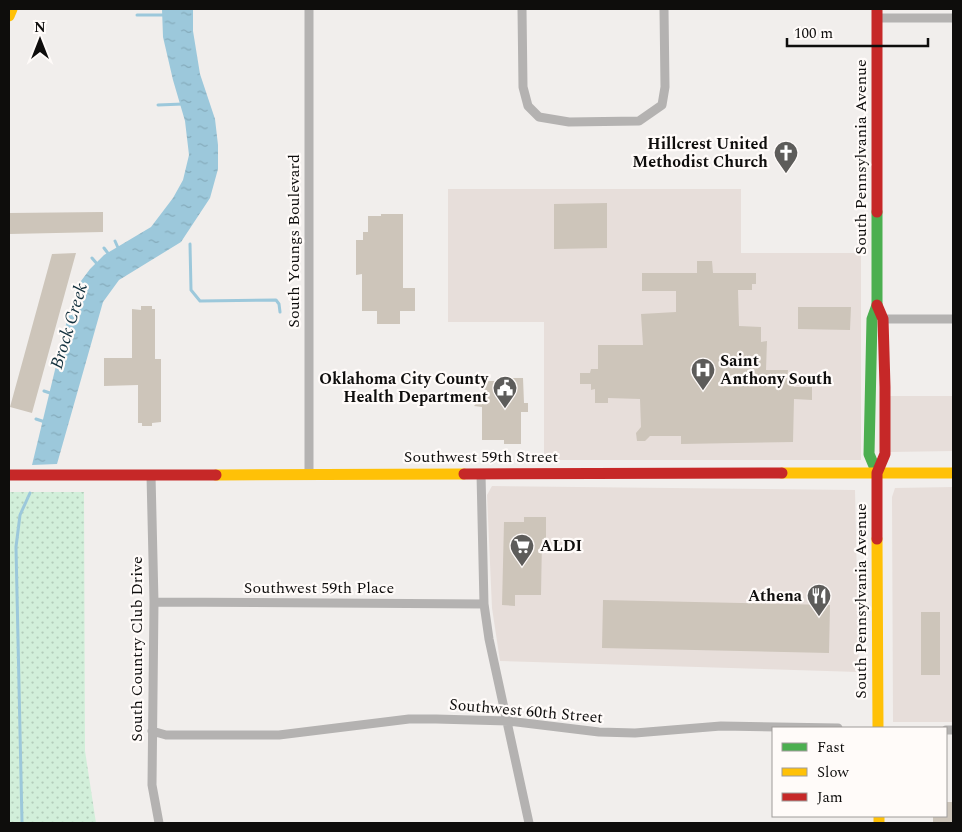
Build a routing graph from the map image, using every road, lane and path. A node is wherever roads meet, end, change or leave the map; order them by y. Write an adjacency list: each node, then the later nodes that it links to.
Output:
1 (12, 9): 6 (main road)
2 (309, 9): 13 (street, South Youngs Boulevard)
3 (522, 9): 4 (street)
4 (664, 9)
5 (877, 13): 7 (street); 8 (main road, South Pennsylvania Avenue)
6 (9, 16)
7 (953, 18)
8 (877, 305): 9 (main road, South Pennsylvania Avenue); 11 (main road, South Pennsylvania Avenue)
9 (883, 319): 10 (street); 11 (main road, South Pennsylvania Avenue)
10 (953, 319)
11 (877, 473): 12 (main road, Southwest 59th Street); 14 (main road, Southwest 59th Street); 21 (main road, South Pennsylvania Avenue)
12 (953, 473)
13 (309, 474): 14 (main road, Southwest 59th Street); 16 (main road, Southwest 59th Street)
14 (481, 474): 18 (street)
15 (9, 475): 16 (main road, Southwest 59th Street)
16 (151, 475): 17 (street, South Country Club Drive)
17 (154, 602): 18 (street, Southwest 59th Place); 22 (street, South Country Club Drive)
18 (484, 604): 19 (street)
19 (508, 721): 20 (street, Southwest 60th Street); 22 (street, Southwest 60th Street); 24 (street)
20 (780, 727)
21 (878, 727)
22 (152, 731): 23 (street, South Country Club Drive)
23 (159, 823)
24 (529, 823)

